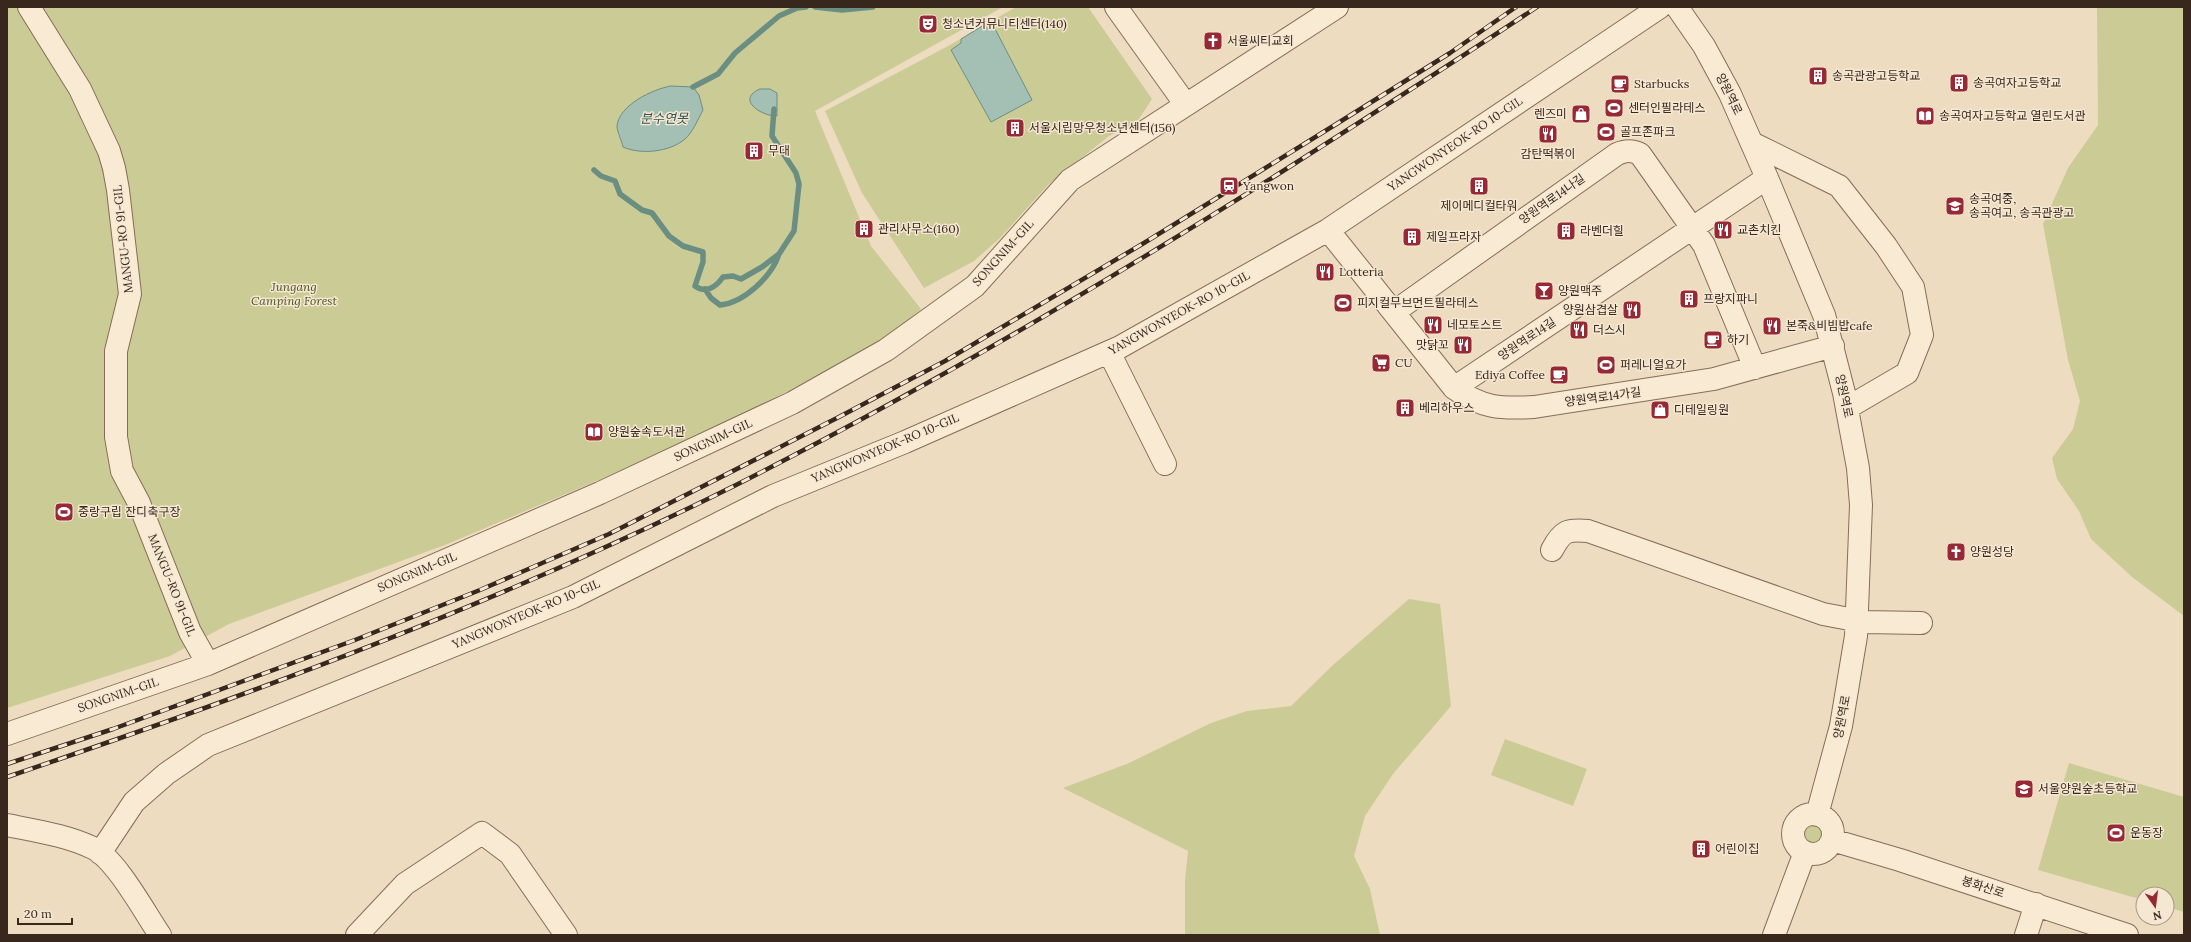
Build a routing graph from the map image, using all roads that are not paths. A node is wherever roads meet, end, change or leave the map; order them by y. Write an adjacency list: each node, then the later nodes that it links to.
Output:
1 (29, 7): 21 (street, MANGU-RO 91-GIL)
2 (1116, 7): 6 (street)
3 (1337, 7): 6 (street, SONGNIM-GIL)
4 (1660, 7): 10 (street, YANGWONYEOK-RO 10-GIL)
5 (1677, 7): 7 (street, 양원역로)
6 (1186, 104): 21 (street, SONGNIM-GIL)
7 (1752, 143): 8 (street, 양원역로); 16 (street)
8 (1767, 178): 9 (street, 양원역로14길); 12 (street, 양원역로)
9 (1692, 228): 11 (street, 양원역로14나길); 14 (street); 15 (street, 양원역로14길)
10 (1328, 230): 11 (street); 13 (street, YANGWONYEOK-RO 10-GIL)
11 (1394, 312): 15 (street)
12 (1833, 346): 14 (street, 양원역로14가길); 16 (street, 양원역로)
13 (1109, 352): 17 (street); 27 (street, YANGWONYEOK-RO 10-GIL)
14 (1755, 368): 15 (street, 양원역로14가길)
15 (1454, 388)
16 (1847, 408): 19 (street, 양원역로)
17 (1165, 464)
18 (1552, 550): 19 (street)
19 (1857, 621): 20 (street); 23 (street, 양원역로)
20 (1921, 624)
21 (208, 664): 22 (street, SONGNIM-GIL)
22 (7, 734)
23 (1817, 815): 25 (street); 26 (street)
24 (7, 825): 27 (street)
25 (1835, 841): 26 (street); 28 (street, 봉화산로)
26 (1805, 852): 32 (street)
27 (100, 853): 29 (street)
28 (2036, 904): 33 (street); 34 (street, 봉화산로)
29 (160, 935)
30 (357, 935): 31 (street)
31 (566, 935)
32 (1774, 935)
33 (2026, 935)
34 (2127, 935)

